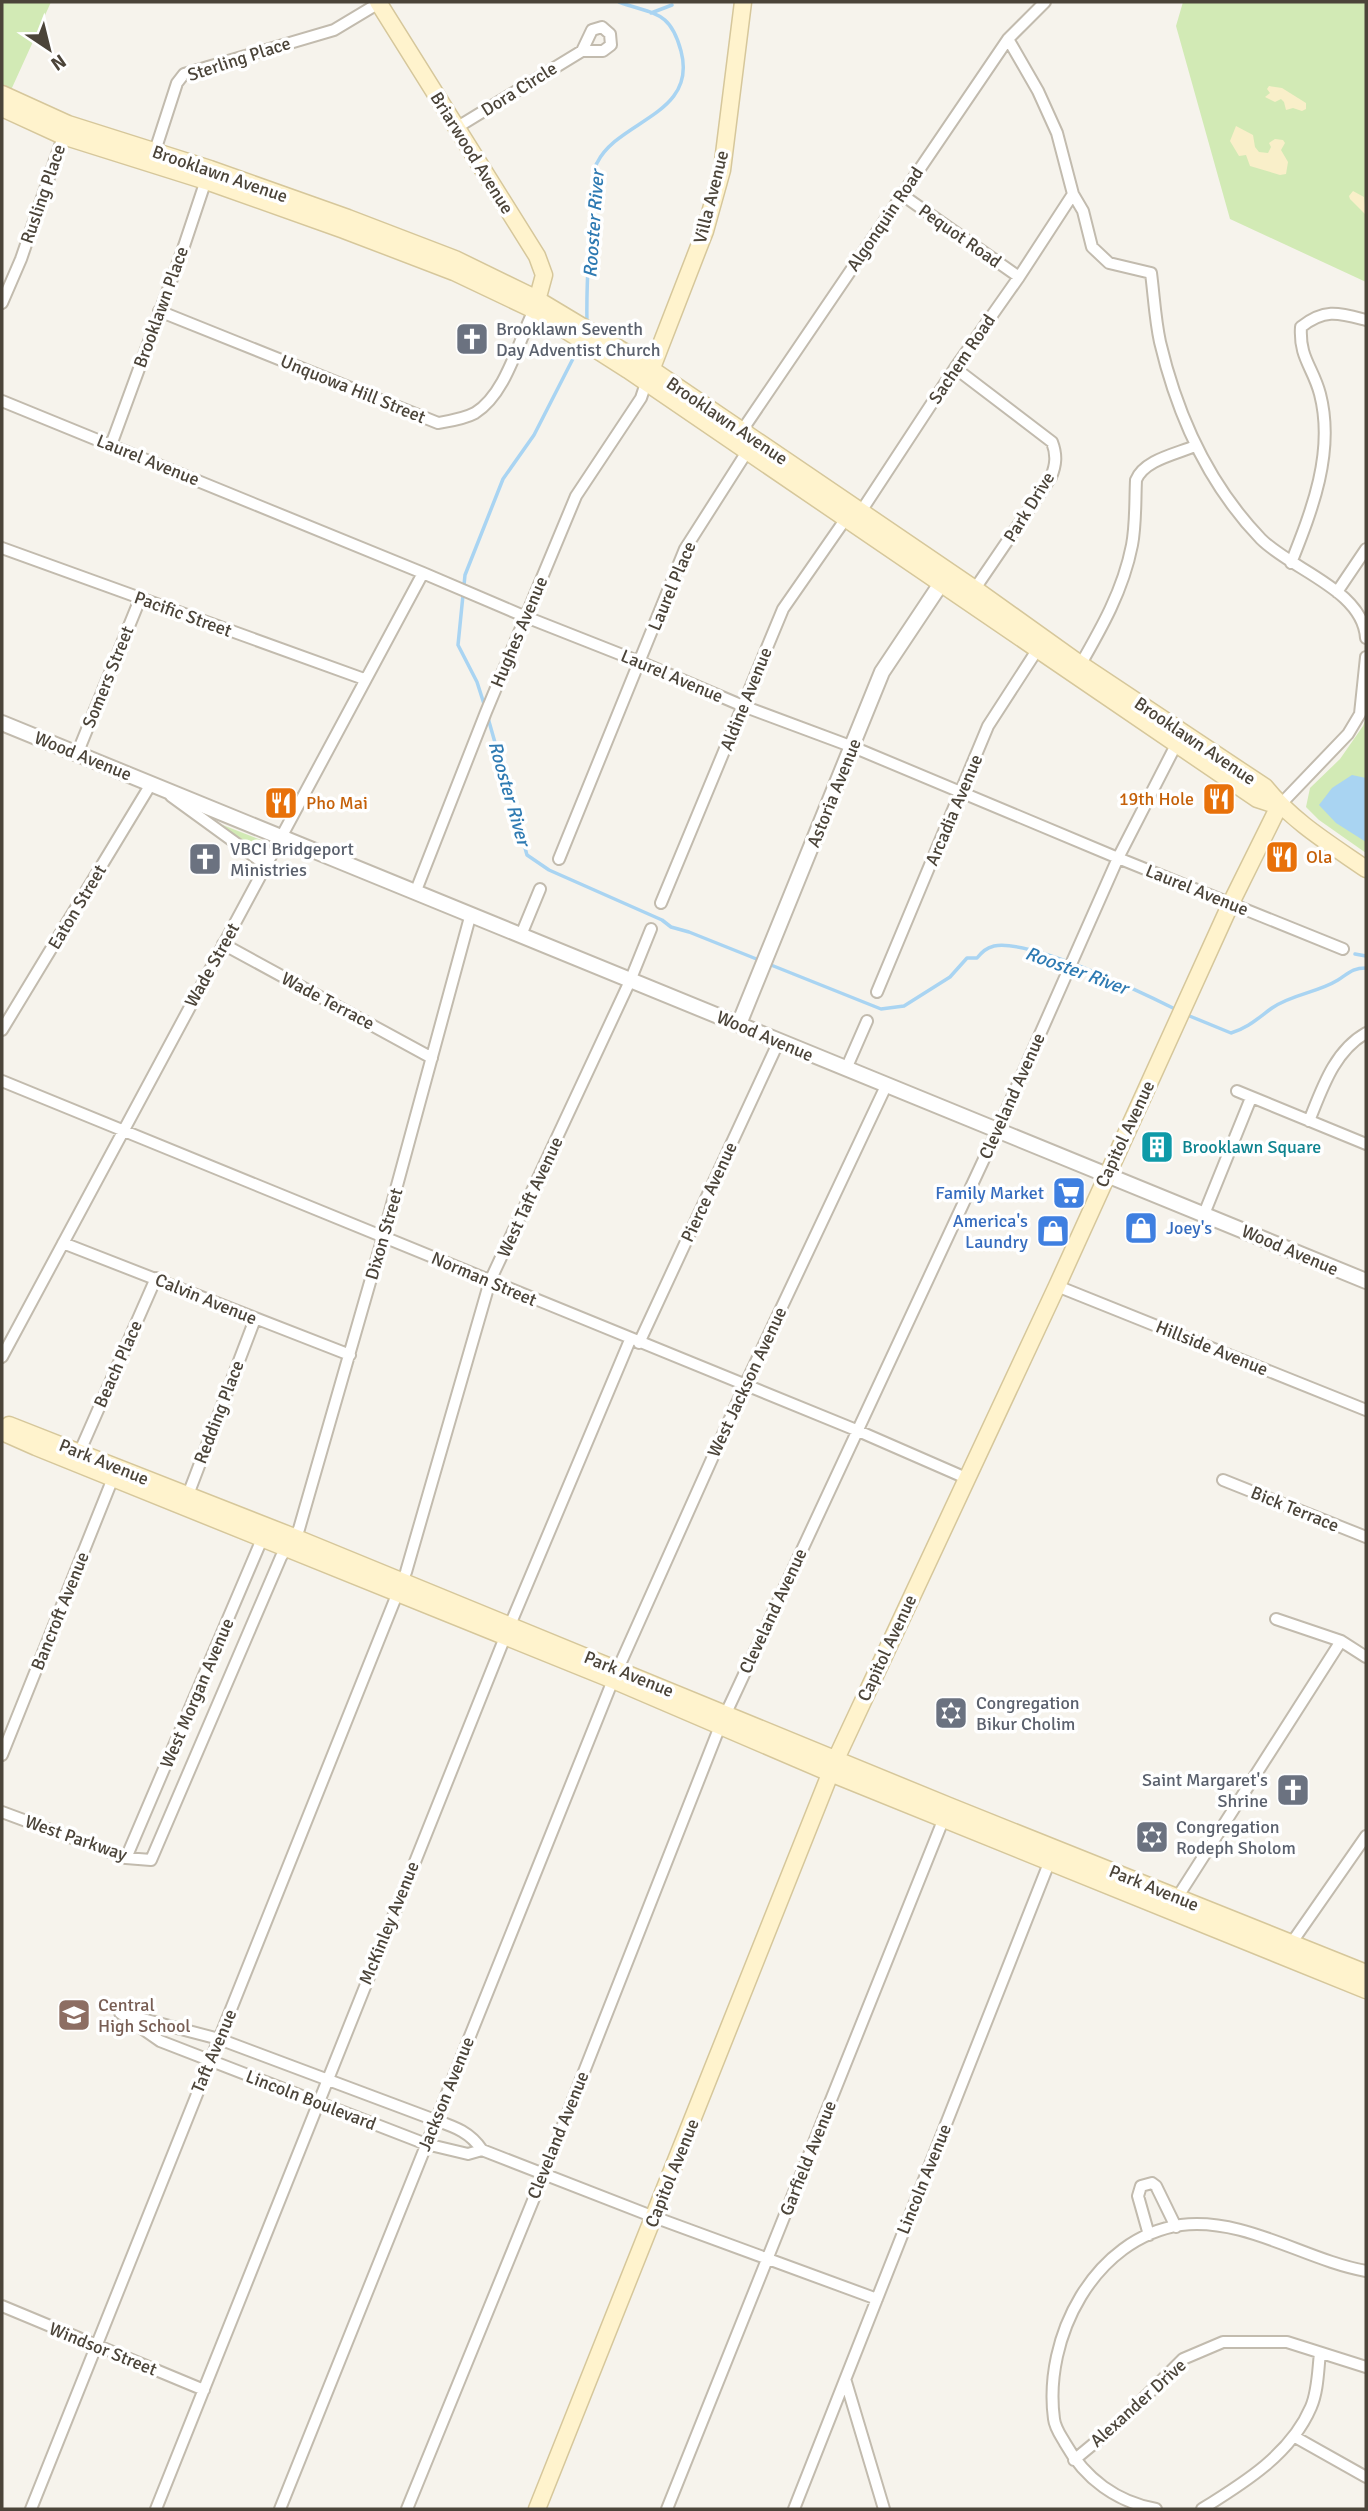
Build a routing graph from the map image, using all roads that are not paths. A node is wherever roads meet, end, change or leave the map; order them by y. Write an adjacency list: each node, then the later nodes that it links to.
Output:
1 (743, 2): 20 (main road, Villa Avenue)
2 (1045, 2): 4 (street, Algonquin Road)
3 (379, 3): 8 (main road, Briarwood Avenue); 10 (street, Sterling Place)
4 (1008, 39): 12 (street, Algonquin Road); 13 (street)
5 (582, 51): 8 (street, Dora Circle)
6 (2, 94): 9 (main road, Brooklawn Avenue)
7 (2, 108): 9 (main road, Brooklawn Avenue)
8 (456, 128): 16 (main road, Briarwood Avenue)
9 (65, 130): 10 (main road, Brooklawn Avenue); 15 (street, Rusling Place)
10 (153, 157): 11 (main road, Brooklawn Avenue)
11 (208, 175): 16 (main road, Brooklawn Avenue); 17 (street, Brooklawn Place)
12 (901, 194): 14 (street, Pequot Road); 22 (street, Algonquin Road)
13 (1073, 194): 14 (street, Sachem Road); 24 (street)
14 (1019, 276): 19 (street, Sachem Road)
15 (2, 303)
16 (536, 305): 17 (street, Unquowa Hill Street); 20 (main road, Brooklawn Avenue)
17 (159, 311): 23 (street, Brooklawn Place)
18 (1366, 320): 28 (street)
19 (954, 368): 25 (street, Sachem Road); 32 (street, Park Drive)
20 (649, 377): 22 (main road, Brooklawn Avenue); 34 (street, Hughes Avenue)
21 (2, 401): 23 (street, Laurel Avenue)
22 (744, 441): 25 (main road, Brooklawn Avenue); 38 (street, Laurel Place)
23 (111, 444): 29 (street, Laurel Avenue)
24 (1195, 446): 28 (street); 39 (street)
25 (853, 515): 30 (main road, Brooklawn Avenue); 41 (street, Aldine Avenue)
26 (2, 548): 33 (street, Pacific Street)
27 (1366, 549): 31 (street)
28 (1291, 563): 31 (street)
29 (423, 573): 34 (street, Laurel Avenue); 40 (street, Wade Street)
30 (945, 578): 32 (main road, Brooklawn Avenue); 44 (street, Astoria Avenue)
31 (1337, 592): 35 (street)
32 (971, 595): 36 (main road, Brooklawn Avenue)
33 (140, 599): 40 (street, Pacific Street); 45 (street, Somers Street)
34 (526, 617): 38 (street, Laurel Avenue); 55 (street, Hughes Avenue)
35 (1366, 638)
36 (1042, 643): 39 (main road, Brooklawn Avenue); 47 (street, Arcadia Avenue)
37 (1366, 657): 48 (street)
38 (640, 662): 41 (street, Laurel Avenue); 51 (street, Laurel Place)
39 (1077, 669): 43 (main road, Brooklawn Avenue)
40 (364, 680): 49 (street, Wade Street)
41 (743, 706): 44 (street, Laurel Avenue); 56 (street, Aldine Avenue)
42 (2, 723): 45 (street, Wood Avenue)
43 (1180, 738): 48 (main road, Brooklawn Avenue); 50 (street, Cleveland Avenue)
44 (853, 747): 47 (street, Laurel Avenue); 66 (street, Astoria Avenue)
45 (77, 754): 46 (street, Wood Avenue)
46 (158, 787): 49 (street, Wood Avenue); 52 (street, Wood Avenue); 67 (street, Eaton Street)
47 (961, 793): 50 (street, Laurel Avenue); 64 (street, Arcadia Avenue)
48 (1279, 806): 53 (main road, Brooklawn Avenue); 57 (main road, Capitol Avenue)
49 (281, 836): 52 (street, Wade Street); 55 (street, Wood Avenue)
50 (1118, 858): 57 (street, Laurel Avenue); 77 (street, Cleveland Avenue)
51 (559, 859)
52 (266, 865): 61 (street, Wade Street)
53 (1366, 869)
54 (540, 889): 60 (street)
55 (415, 893): 58 (street, Wood Avenue)
56 (660, 903)
57 (1231, 903): 62 (street, Laurel Avenue); 80 (main road, Capitol Avenue)
58 (470, 916): 60 (street, Wood Avenue); 70 (street, Dixon Street)
59 (651, 929): 63 (street, West Taft Avenue)
60 (521, 935): 63 (street, Wood Avenue)
61 (223, 944): 70 (street, Wade Terrace); 78 (street, Wade Street)
62 (1343, 949)
63 (630, 981): 66 (street, Wood Avenue); 85 (street, West Taft Avenue)
64 (877, 992)
65 (867, 1021): 71 (street)
66 (738, 1024): 69 (street, Wood Avenue)
67 (2, 1030)
68 (1366, 1033): 76 (street)
69 (779, 1041): 71 (street, Wood Avenue); 89 (street, Pierce Avenue)
70 (432, 1058): 82 (street, Dixon Street)
71 (846, 1069): 73 (street, Wood Avenue)
72 (2, 1081): 78 (street, Norman Street)
73 (886, 1086): 77 (street, Wood Avenue); 92 (street, West Jackson Avenue)
74 (1237, 1091): 75 (street)
75 (1251, 1098): 76 (street); 81 (street)
76 (1310, 1121): 79 (street)
77 (998, 1129): 80 (street, Wood Avenue); 95 (street, Cleveland Avenue)
78 (121, 1131): 82 (street, Norman Street); 83 (street, Wade Street)
79 (1366, 1144)
80 (1107, 1175): 81 (street, Wood Avenue); 87 (main road, Capitol Avenue)
81 (1204, 1214): 86 (street, Wood Avenue)
82 (383, 1237): 85 (street, Norman Street); 90 (street, Dixon Street)
83 (63, 1243): 84 (street, Calvin Avenue); 91 (street, Wade Street)
84 (156, 1278): 88 (street, Calvin Avenue); 96 (street, Beach Place)
85 (490, 1281): 89 (street, Norman Street); 104 (street, West Taft Avenue)
86 (1366, 1281)
87 (1057, 1286): 93 (street, Hillside Avenue); 98 (main road, Capitol Avenue)
88 (255, 1319): 90 (street, Calvin Avenue); 100 (street, Redding Place)
89 (635, 1341): 92 (street, Norman Street); 106 (street, McKinley Avenue)
90 (350, 1355): 103 (street, Dixon Street)
91 (2, 1357)
92 (745, 1385): 95 (street, Norman Street); 109 (street, West Jackson Avenue)
93 (1366, 1410)
94 (3, 1428): 96 (main road, Park Avenue); 97 (main road, Park Avenue)
95 (856, 1430): 98 (street, Norman Street); 110 (street, Cleveland Avenue)
96 (80, 1451): 97 (main road, Park Avenue)
97 (115, 1473): 100 (main road, Park Avenue); 111 (street, Bancroft Avenue)
98 (966, 1478): 112 (main road, Capitol Avenue)
99 (1223, 1480): 102 (street, Bick Terrace)
100 (185, 1501): 101 (main road, Park Avenue)
101 (265, 1533): 103 (main road, Park Avenue); 117 (street, West Morgan Avenue)
102 (1366, 1537)
103 (290, 1543): 104 (main road, Park Avenue); 118 (street, West Morgan Avenue)
104 (399, 1588): 106 (main road, Park Avenue); 125 (street, Taft Avenue)
105 (1276, 1619): 107 (street)
106 (507, 1631): 109 (main road, Park Avenue); 127 (street, McKinley Avenue)
107 (1341, 1641): 108 (street); 119 (street)
108 (1366, 1657)
109 (615, 1675): 110 (main road, Park Avenue); 129 (street, Jackson Avenue)
110 (723, 1720): 112 (main road, Park Avenue); 132 (street, Cleveland Avenue)
111 (2, 1755)
112 (833, 1766): 114 (main road, Park Avenue); 133 (main road, Capitol Avenue)
113 (2, 1812): 117 (street, West Parkway)
114 (946, 1812): 116 (main road, Park Avenue); 136 (street, Garfield Avenue)
115 (1366, 1836): 122 (street)
116 (1052, 1855): 119 (main road, Park Avenue); 120 (main road, Park Avenue); 138 (street, Lincoln Avenue)
117 (126, 1858): 118 (street, West Parkway)
118 (151, 1860)
119 (1178, 1896): 120 (street); 121 (main road, Park Avenue)
120 (1170, 1911): 121 (main road, Park Avenue)
121 (1253, 1936): 122 (main road, Park Avenue)
122 (1288, 1949): 123 (main road, Park Avenue); 124 (main road, Park Avenue)
123 (1366, 1973)
124 (1366, 1990)
125 (219, 2039): 126 (street, Taft Avenue); 126 (street, Lincoln Boulevard); 127 (street, Lincoln Boulevard)
126 (210, 2060): 128 (street, Lincoln Boulevard); 140 (street, Taft Avenue)
127 (327, 2079): 128 (street, McKinley Avenue); 129 (street, Lincoln Boulevard)
128 (317, 2103): 130 (street, Lincoln Boulevard); 144 (street, McKinley Avenue)
129 (436, 2120): 130 (street, Jackson Avenue); 131 (street, Lincoln Boulevard)
130 (426, 2144): 131 (street, Lincoln Boulevard); 151 (street, Jackson Avenue)
131 (482, 2150): 132 (street, Lincoln Boulevard)
132 (543, 2174): 133 (street, Lincoln Boulevard); 152 (street, Cleveland Avenue)
133 (654, 2217): 136 (street, Lincoln Boulevard); 153 (main road, Capitol Avenue)
134 (1176, 2227): 135 (street); 135 (street); 137 (street)
135 (1149, 2235): 146 (street)
136 (768, 2259): 138 (street, Lincoln Boulevard); 154 (street, Garfield Avenue)
137 (1366, 2271)
138 (877, 2298): 143 (street, Lincoln Avenue)
139 (2, 2306): 140 (street, Windsor Street)
140 (94, 2346): 144 (street, Windsor Street); 149 (street, Taft Avenue)
141 (1320, 2353): 142 (street, Alexander Drive); 145 (street); 146 (street, Alexander Drive)
142 (1366, 2367)
143 (846, 2382): 148 (street); 155 (street, Lincoln Avenue)
144 (204, 2390): 150 (street, McKinley Avenue)
145 (1295, 2437): 147 (street); 157 (street)
146 (1074, 2460): 156 (street)
147 (1366, 2477)
148 (886, 2507)
149 (31, 2509)
150 (156, 2509)
151 (281, 2509)
152 (407, 2509)
153 (537, 2509)
154 (667, 2509)
155 (794, 2509)
156 (1156, 2509)
157 (1202, 2509)

